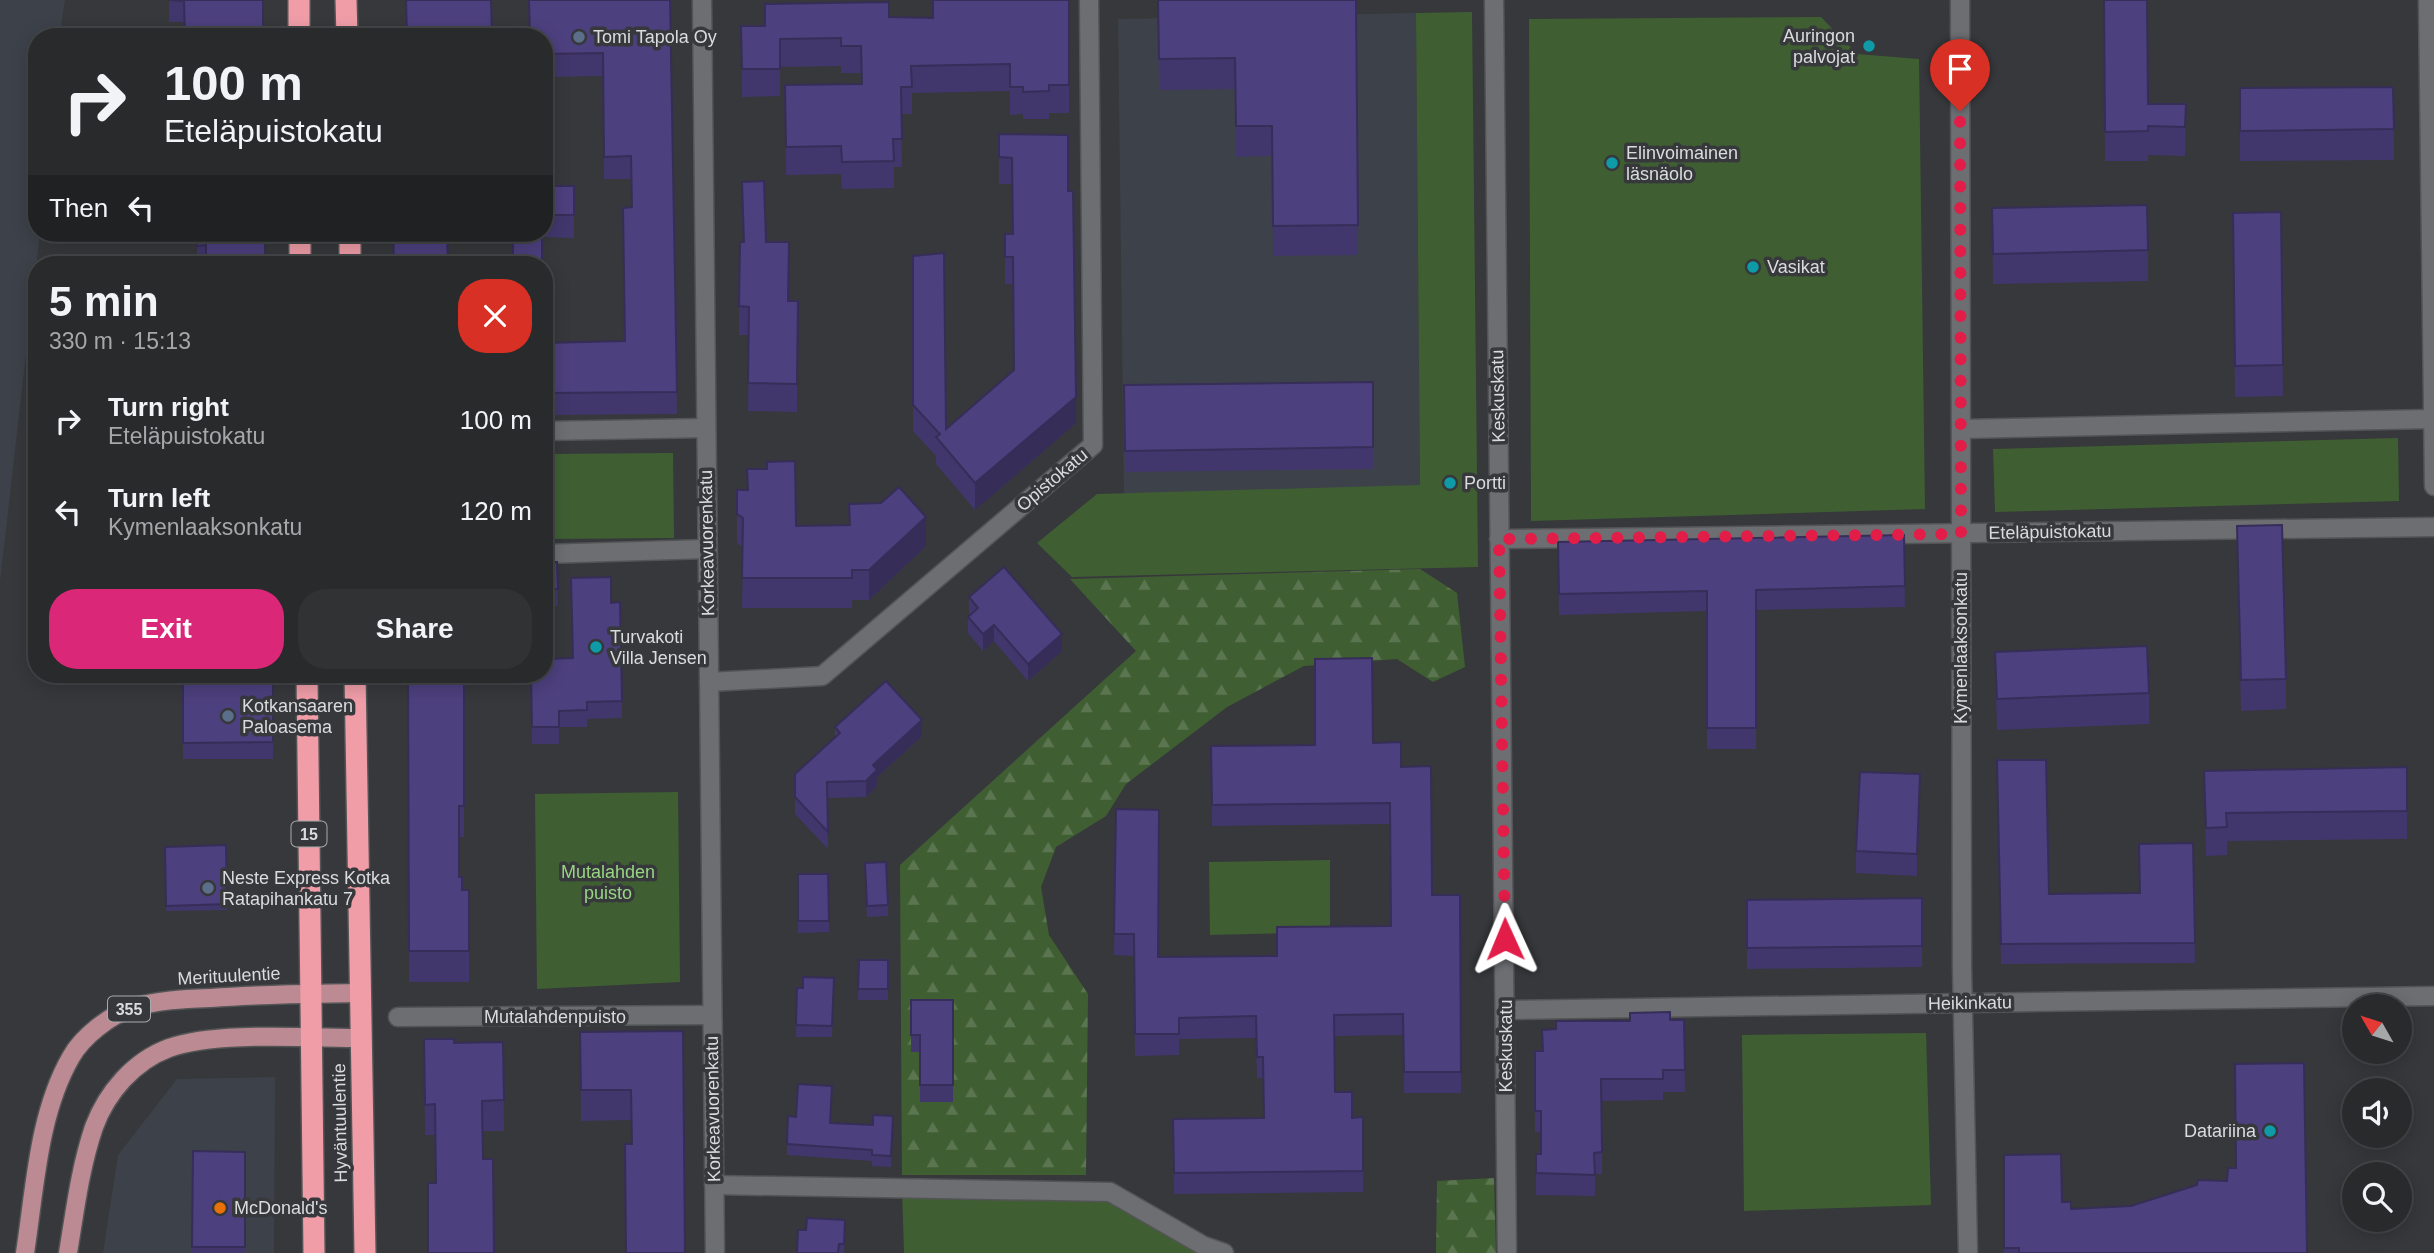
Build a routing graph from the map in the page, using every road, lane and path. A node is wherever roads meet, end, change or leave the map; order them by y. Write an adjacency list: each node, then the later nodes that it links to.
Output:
1 (299, 0): 8 (highway)
2 (346, 0): 9 (highway)
3 (702, 0): 11 (street, Korkeavuorenkatu)
4 (1089, 0): 20 (street, Opistokatu)
5 (1494, 0): 17 (street, Keskuskatu)
6 (1960, 0): 12 (street, Kymenlaaksonkatu)
7 (2428, 0): 10 (street)
8 (299, 28)
9 (347, 28)
10 (2431, 419): 12 (street); 14 (street)
11 (706, 428): 13 (street); 18 (street, Korkeavuorenkatu)
12 (1961, 429): 16 (street, Kymenlaaksonkatu)
13 (553, 431)
14 (2434, 486)
15 (2434, 527): 16 (street, Eteläpuistokatu)
16 (1961, 534): 17 (street, Eteläpuistokatu); 26 (street, Kymenlaaksonkatu)
17 (1499, 539): 27 (street, Keskuskatu)
18 (707, 549): 19 (street); 20 (street, Korkeavuorenkatu)
19 (553, 554)
20 (709, 682): 28 (street, Korkeavuorenkatu)
21 (307, 683): 23 (highway, 15)
22 (355, 683): 24 (highway, Hyväntuulentie)
23 (311, 993): 24 (main road, Merituulentie / 355); 30 (highway, Hyväntuulentie / 15); 33 (main road, Merituulentie / 355)
24 (360, 993): 31 (highway, Hyväntuulentie)
25 (2434, 996): 26 (street, Heikinkatu)
26 (1962, 1003): 27 (street, Heikinkatu); 40 (street, Kymenlaaksonkatu)
27 (1506, 1010): 39 (street, Keskuskatu)
28 (712, 1015): 29 (street, Mutalahdenpuisto); 32 (street, Korkeavuorenkatu)
29 (398, 1017)
30 (311, 1038): 31 (main road); 34 (main road); 35 (highway, Hyväntuulentie / 15)
31 (361, 1038): 36 (highway, Hyväntuulentie)
32 (714, 1185): 37 (street, Korkeavuorenkatu); 38 (street)
33 (24, 1253)
34 (68, 1253)
35 (314, 1253)
36 (365, 1253)
37 (715, 1253)
38 (1224, 1253)
39 (1507, 1253)
40 (1968, 1253)

